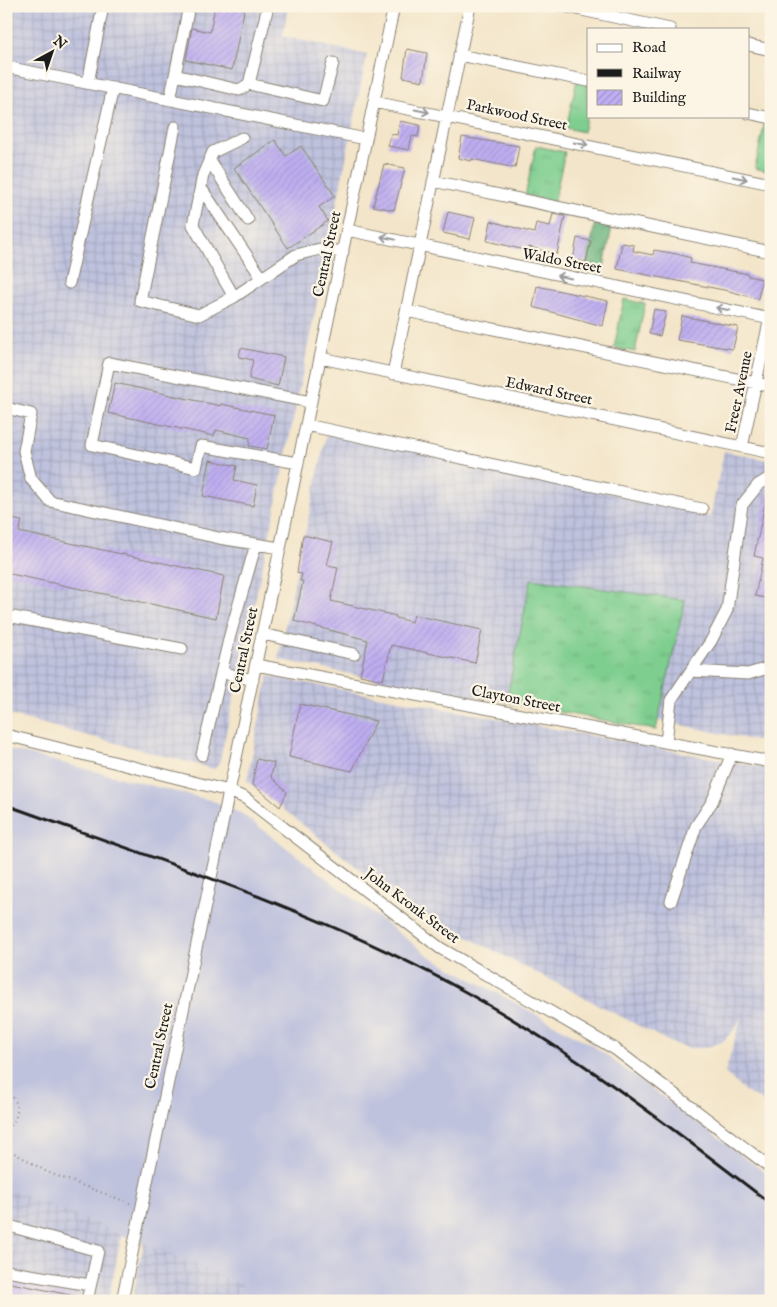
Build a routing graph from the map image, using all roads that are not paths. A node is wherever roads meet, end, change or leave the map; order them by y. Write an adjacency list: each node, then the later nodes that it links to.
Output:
1 (103, 6): 15 (street)
2 (189, 6): 13 (street)
3 (268, 6): 16 (street)
4 (394, 6): 19 (street, Central Street)
5 (470, 6): 10 (street)
6 (564, 6): 7 (street)
7 (665, 28)
8 (750, 45): 9 (street)
9 (771, 50)
10 (459, 55): 14 (street); 21 (street)
11 (333, 63): 16 (street)
12 (7, 70): 15 (street)
13 (175, 75): 16 (street); 18 (street)
14 (587, 81)
15 (88, 83): 17 (street)
16 (249, 84)
17 (113, 88): 18 (street); 36 (street)
18 (170, 100): 25 (street)
19 (374, 102): 21 (street, Parkwood Street, one-way to 21); 25 (street, Central Street)
20 (750, 113): 22 (street)
21 (447, 116): 27 (street); 28 (street, Parkwood Street, one-way to 28)
22 (771, 118)
23 (175, 127): 37 (street)
24 (242, 138): 26 (street)
25 (366, 139): 31 (street, Central Street)
26 (210, 161): 29 (street); 30 (street)
27 (433, 181): 32 (street); 34 (street)
28 (771, 184)
29 (201, 188): 35 (street); 37 (street)
30 (248, 220)
31 (347, 230): 32 (street, Waldo Street, one-way to 31); 33 (street, Central Street)
32 (420, 245): 38 (street); 39 (street, Waldo Street, one-way to 32)
33 (343, 252): 35 (street); 40 (street, Central Street)
34 (771, 252)
35 (262, 278): 37 (street)
36 (69, 283)
37 (234, 297)
38 (406, 310): 41 (street); 42 (street)
39 (770, 317): 42 (street, Freer Avenue)
40 (321, 358): 41 (street, Edward Street); 44 (street, Central Street)
41 (393, 374): 47 (street, Edward Street)
42 (756, 383): 43 (street); 47 (street, Freer Avenue)
43 (771, 386)
44 (311, 402): 46 (street, Central Street); 49 (street)
45 (6, 408): 52 (street)
46 (306, 425): 49 (street, Central Street); 51 (street)
47 (742, 447): 48 (street, Edward Street)
48 (771, 453)
49 (298, 463): 53 (street, Central Street)
50 (771, 477): 60 (street)
51 (702, 509)
52 (256, 544): 53 (street); 61 (street)
53 (280, 548): 55 (street, Central Street)
54 (6, 620): 56 (street)
55 (262, 634): 57 (street); 58 (street, Central Street)
56 (182, 649)
57 (354, 654)
58 (256, 666): 62 (street, Central Street); 64 (street, Clayton Street)
59 (771, 667): 60 (street)
60 (691, 671): 64 (street)
61 (221, 672): 62 (street); 66 (street)
62 (253, 680): 68 (street, Central Street)
63 (6, 735): 68 (street, John Kronk Street)
64 (666, 742): 65 (street, Clayton Street)
65 (732, 754): 67 (street, Clayton Street); 69 (street)
66 (202, 755)
67 (771, 762)
68 (229, 791): 70 (street, John Kronk Street); 75 (street, Central Street)
69 (671, 901)
70 (771, 1168)
71 (6, 1225): 73 (street)
72 (6, 1271): 73 (street)
73 (90, 1285): 74 (street)
74 (87, 1301)
75 (122, 1301)

